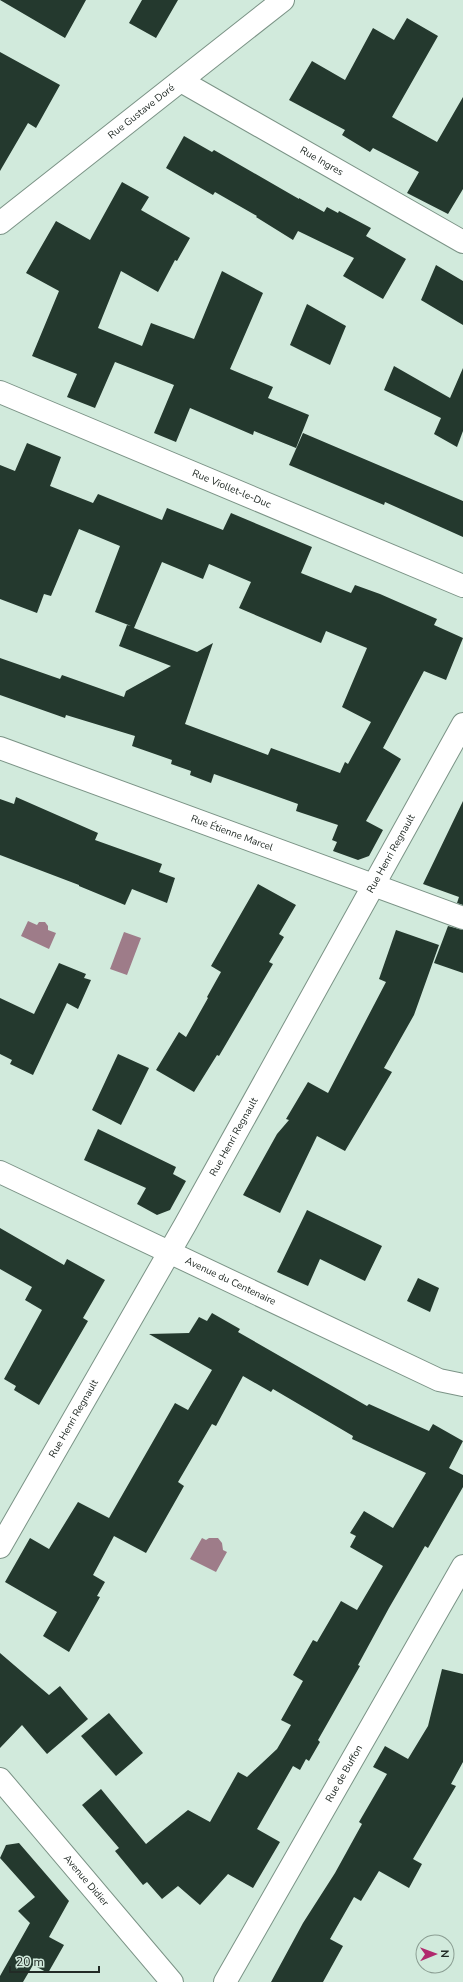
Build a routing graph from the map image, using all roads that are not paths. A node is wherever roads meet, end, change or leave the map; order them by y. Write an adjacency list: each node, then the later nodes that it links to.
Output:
1 (283, 0): 2 (street, Rue Gustave Doré)
2 (181, 81): 3 (street, Rue Gustave Doré); 4 (street, Rue Ingres)
3 (0, 223)
4 (463, 242)
5 (0, 392): 6 (street, Rue Viollet-le-Duc)
6 (463, 586)
7 (463, 724): 9 (street, Rue Henri Regnault)
8 (0, 748): 9 (street, Rue Étienne Marcel)
9 (372, 885): 10 (street, Rue Étienne Marcel); 12 (street, Rue Henri Regnault)
10 (463, 918)
11 (0, 1172): 12 (street, Avenue du Centenaire)
12 (169, 1251): 13 (street, Avenue du Centenaire); 14 (street, Rue Henri Regnault)
13 (463, 1385)
14 (0, 1547)
15 (463, 1566): 18 (street, Rue de Buffon)
16 (4, 1793): 17 (street, Avenue Didier)
17 (172, 1982)
18 (225, 1982)

